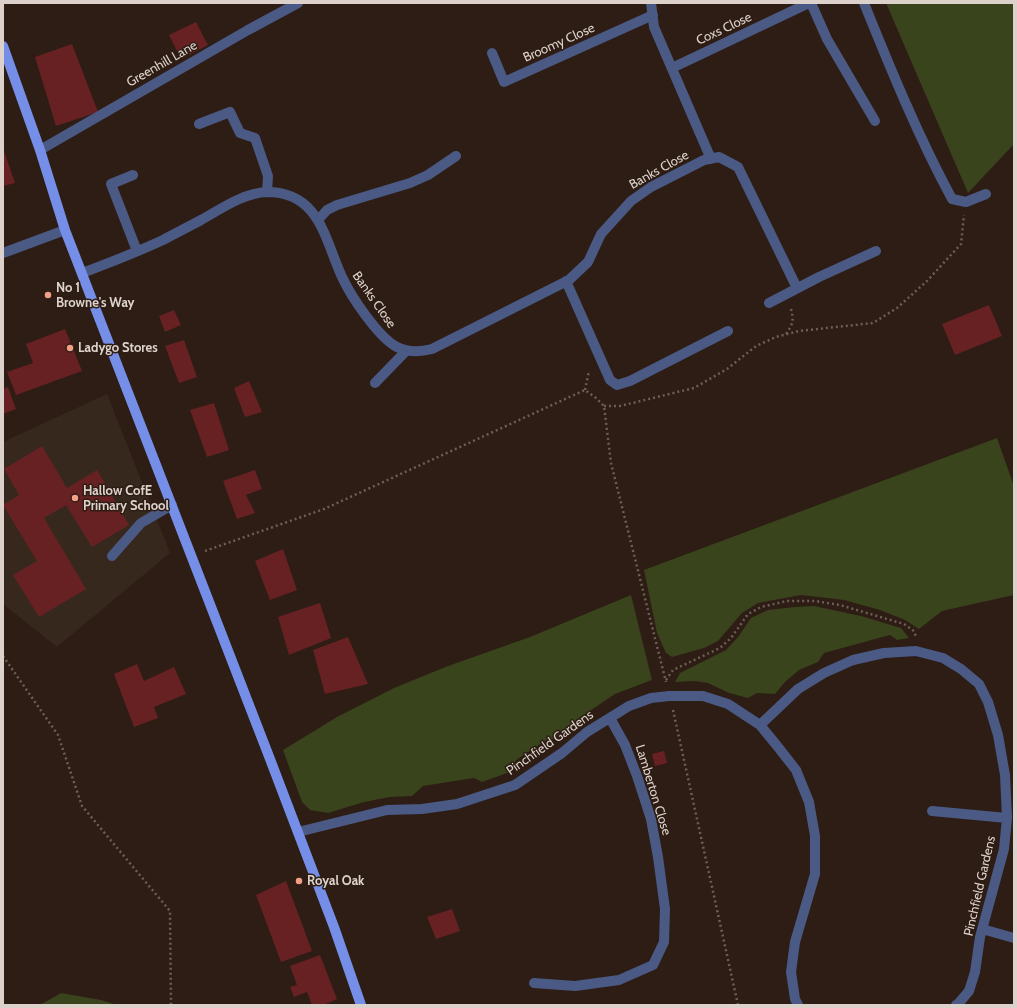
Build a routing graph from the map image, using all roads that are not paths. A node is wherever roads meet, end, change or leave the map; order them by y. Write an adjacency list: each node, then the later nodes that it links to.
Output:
1 (298, 3): 11 (street, Greenhill Lane)
2 (651, 3): 5 (street, Banks Close)
3 (810, 3): 8 (street, Coxs Close); 9 (street, Coxs Close)
4 (864, 3): 16 (street)
5 (652, 15): 7 (street, Broomy Close); 8 (street, Banks Close)
6 (3, 46): 11 (main road)
7 (492, 53)
8 (672, 68): 13 (street, Banks Close)
9 (874, 121)
10 (199, 124): 15 (street)
11 (40, 150): 18 (main road)
12 (456, 156): 17 (street)
13 (711, 159): 23 (street, Banks Close); 24 (street, Banks Close)
14 (132, 175): 19 (street)
15 (267, 192): 17 (street, Banks Close); 19 (street, Banks Close)
16 (986, 194)
17 (318, 220): 27 (street, Banks Close)
18 (65, 230): 21 (street); 22 (main road)
19 (137, 251): 22 (street, Banks Close)
20 (876, 251): 24 (street)
21 (3, 253)
22 (82, 273): 29 (main road)
23 (566, 281): 26 (street); 27 (street, Banks Close)
24 (797, 288): 25 (street)
25 (769, 303)
26 (728, 331)
27 (406, 350): 28 (street)
28 (375, 383)
29 (172, 505): 30 (street); 35 (main road)
30 (112, 556)
31 (610, 718): 32 (street, Pinchfield Gardens); 35 (street, Pinchfield Gardens); 38 (street, Lamberton Close)
32 (760, 725): 34 (street, Pinchfield Gardens); 40 (street, Pinchfield Gardens)
33 (932, 811): 34 (street)
34 (1006, 818): 36 (street, Pinchfield Gardens)
35 (298, 832): 39 (main road)
36 (982, 929): 37 (street); 41 (street, Pinchfield Gardens)
37 (1014, 938)
38 (534, 983)
39 (361, 1005)
40 (798, 1005)
41 (956, 1005)

